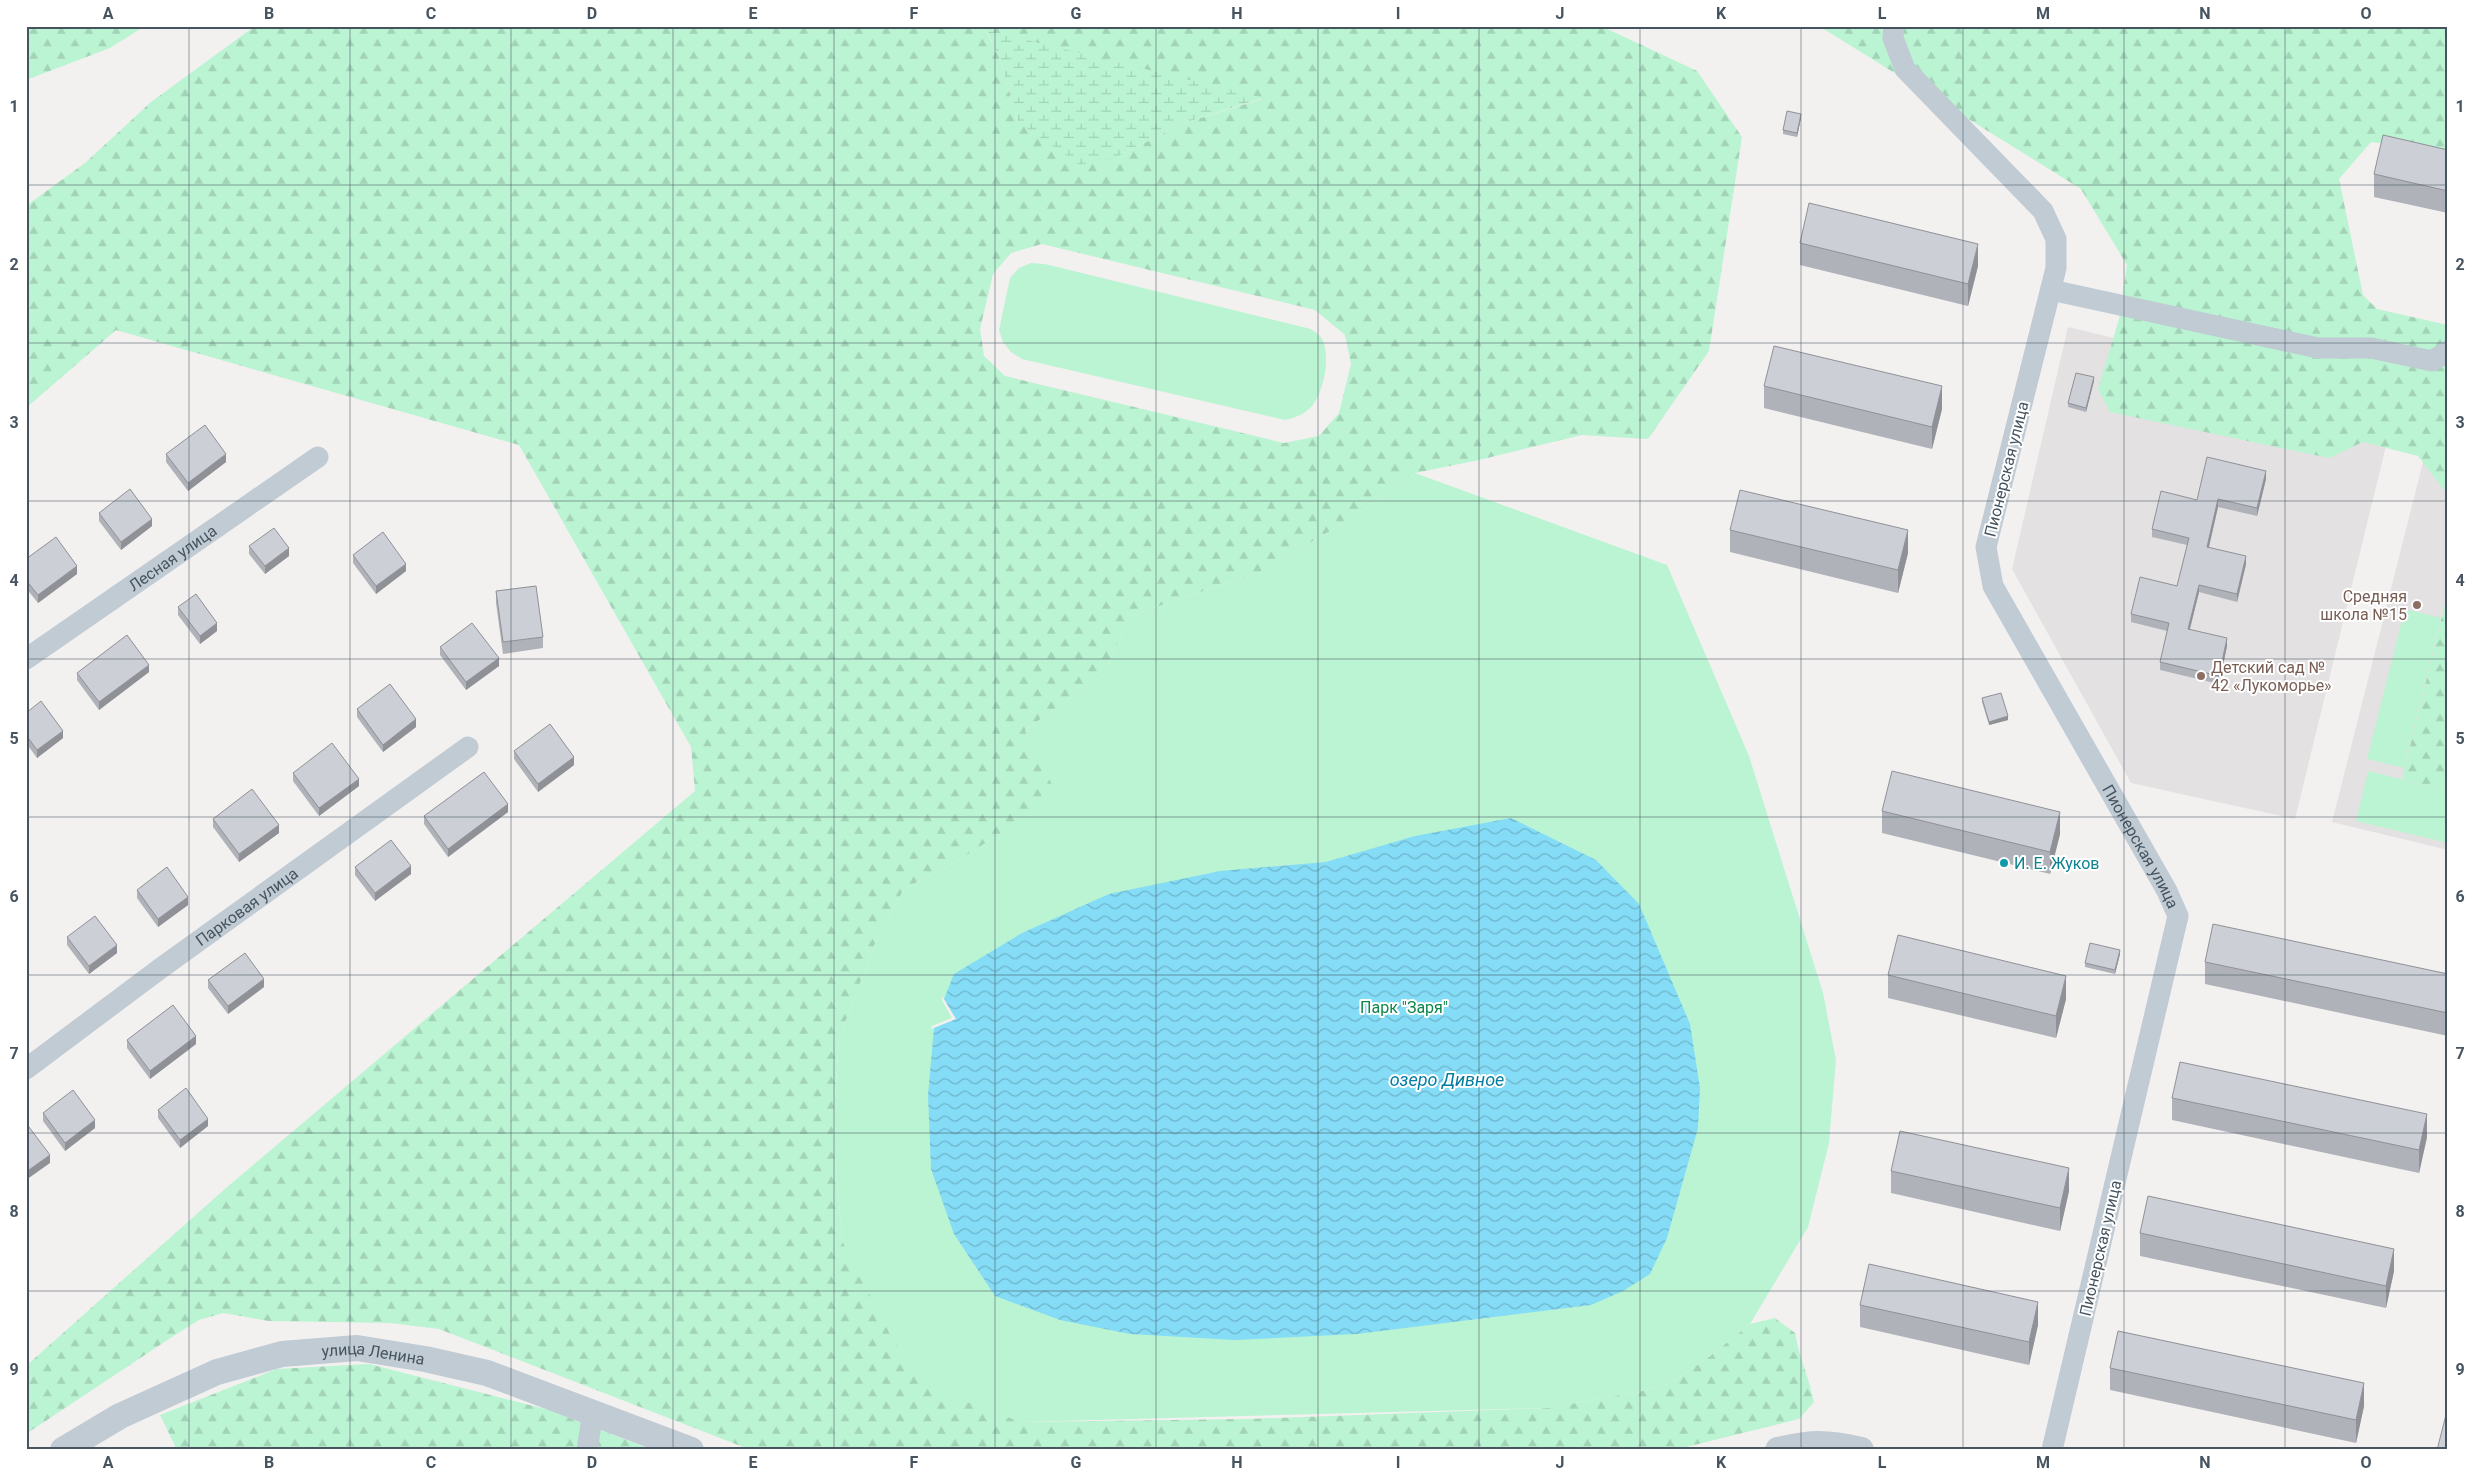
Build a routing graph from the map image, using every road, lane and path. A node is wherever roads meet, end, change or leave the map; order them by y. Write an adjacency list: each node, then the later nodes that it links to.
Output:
1 (1894, 26): 2 (street, Пионерская улица)
2 (2051, 290): 3 (street); 14 (street, Пионерская улица)
3 (2440, 356)
4 (318, 456): 5 (street, Лесная улица)
5 (26, 659)
6 (468, 747): 7 (street, Парковая улица)
7 (26, 1069)
8 (593, 1412): 9 (street, улица Ленина); 10 (street); 11 (street, улица Ленина)
9 (63, 1450)
10 (587, 1450)
11 (690, 1450)
12 (1778, 1450): 13 (street)
13 (1861, 1450)
14 (2052, 1450)

